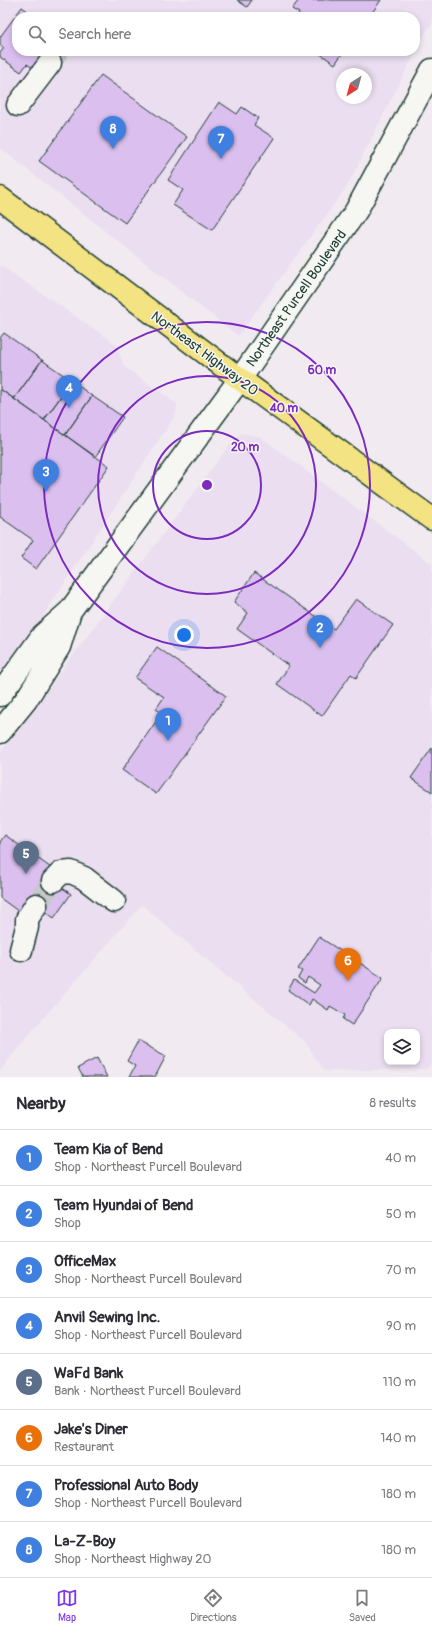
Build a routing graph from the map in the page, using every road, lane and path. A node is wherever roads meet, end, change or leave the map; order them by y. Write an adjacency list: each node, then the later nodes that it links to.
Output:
1 (50, 63): 3 (street)
2 (432, 70): 5 (street, Northeast Purcell Boulevard)
3 (18, 105)
4 (0, 198): 5 (main road, Northeast Highway 20)
5 (240, 379): 6 (main road, Northeast Highway 20); 7 (street, Northeast Purcell Boulevard)
6 (432, 519)
7 (70, 611): 8 (street, Northeast Purcell Boulevard); 9 (street, Northeast Purcell Boulevard)
8 (0, 696): 9 (street)
9 (4, 724)
10 (63, 881): 11 (street)
11 (114, 901)
12 (42, 909): 13 (street)
13 (21, 950)

